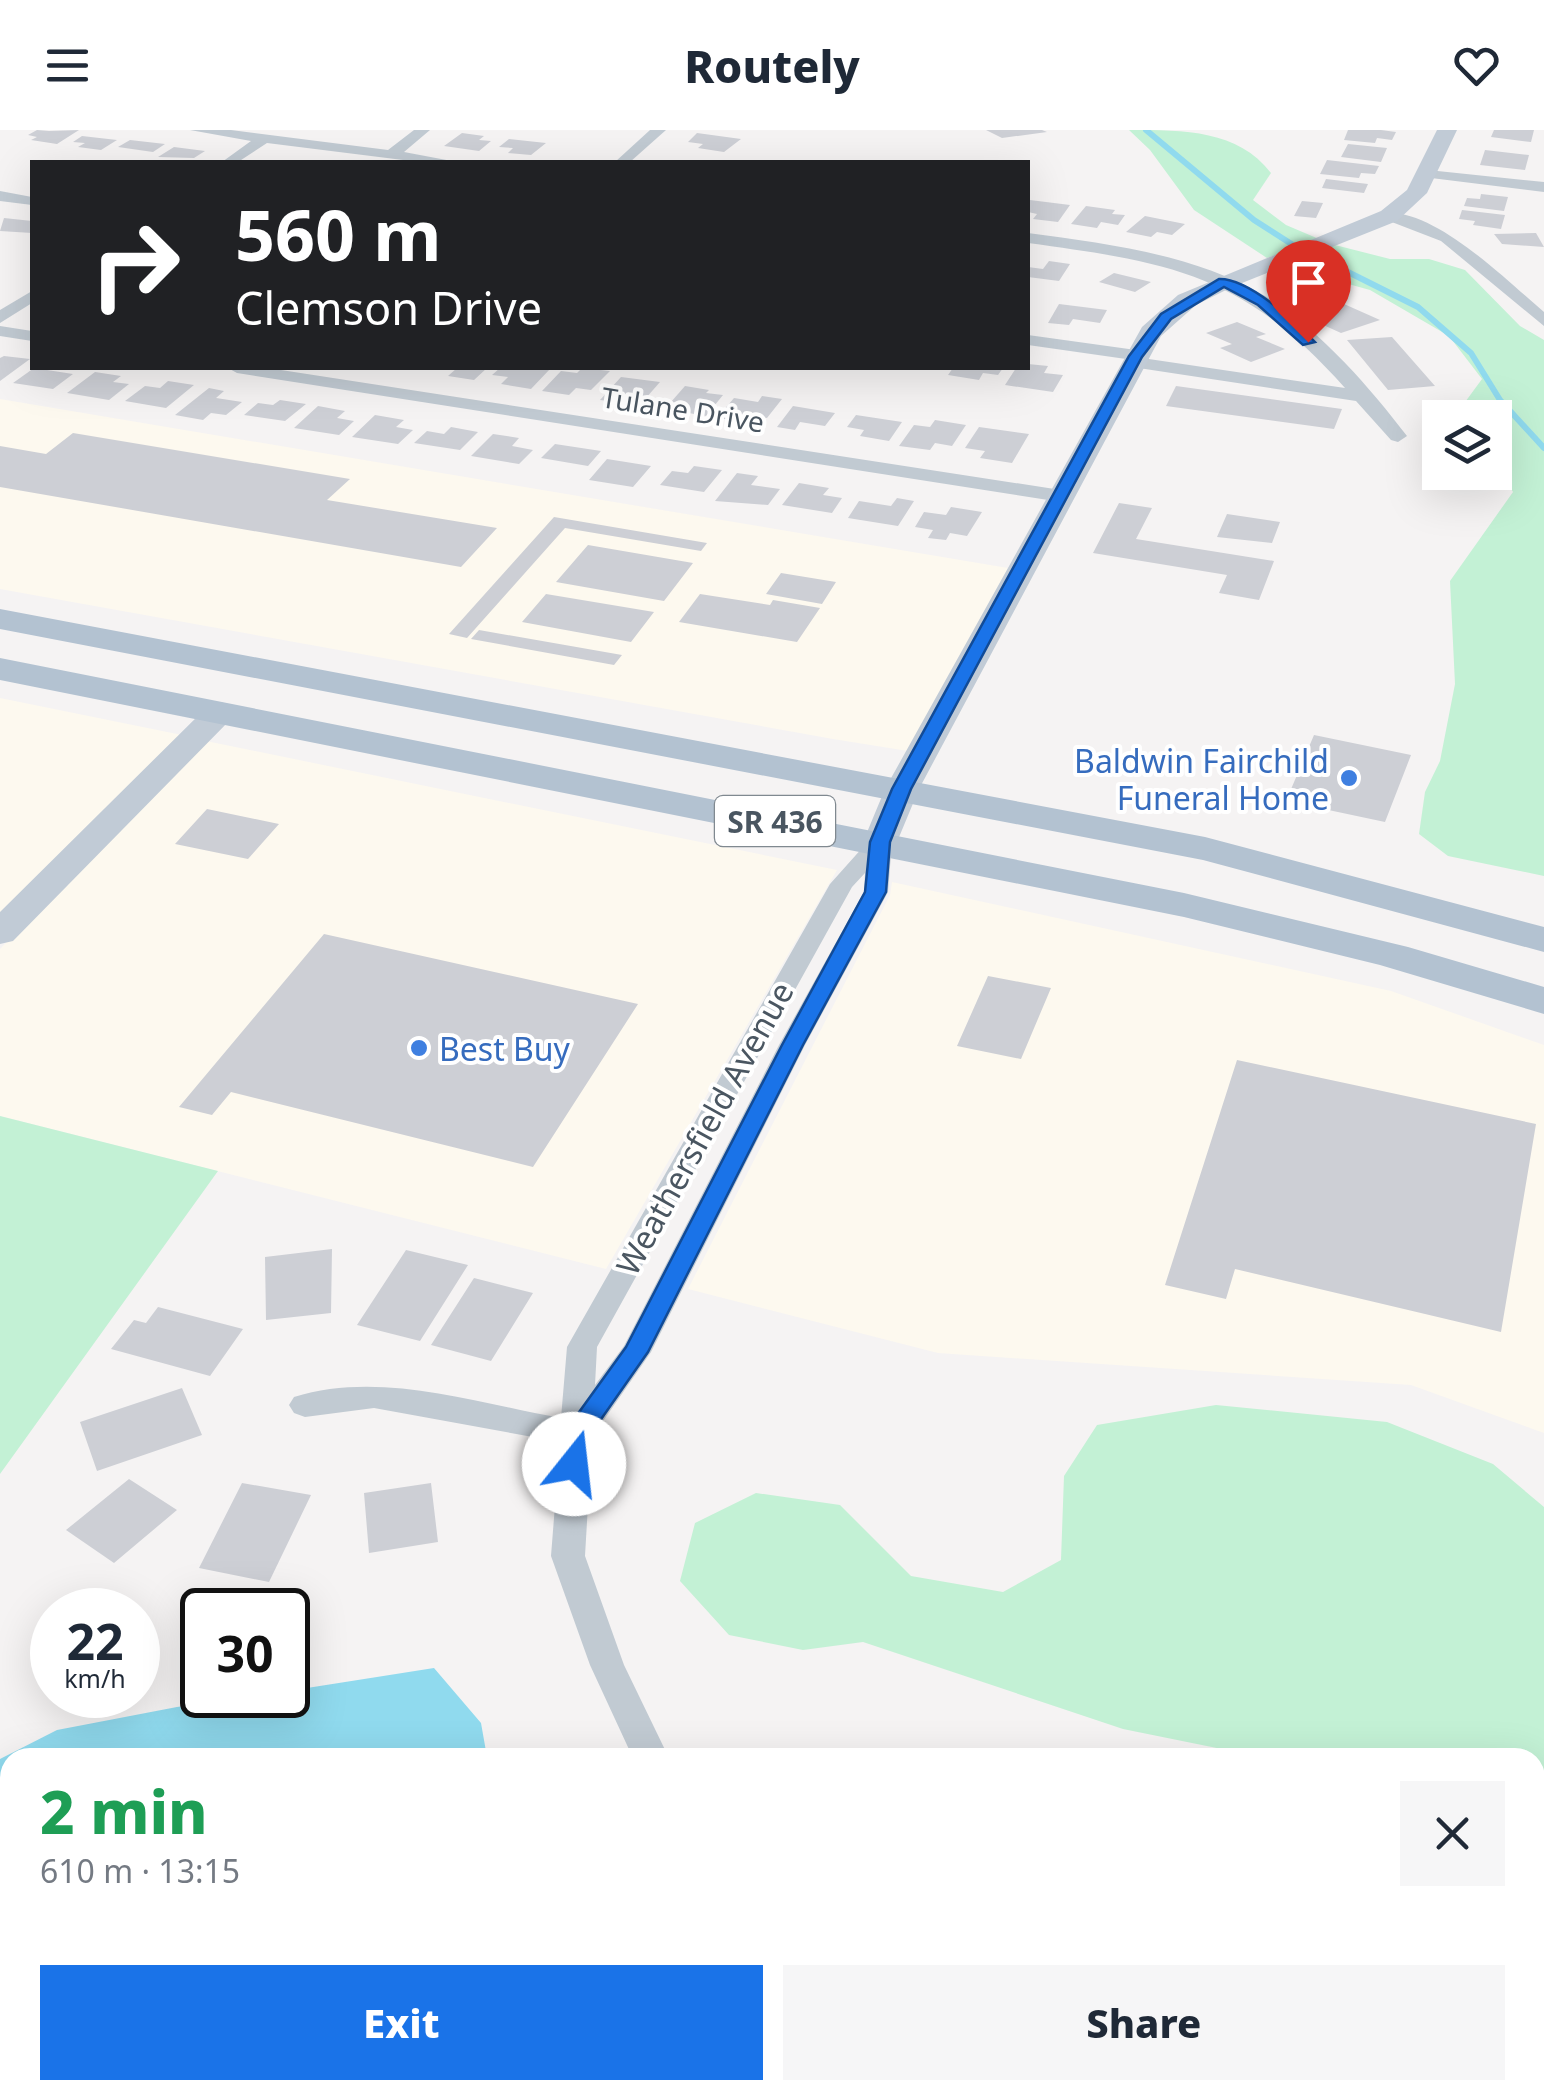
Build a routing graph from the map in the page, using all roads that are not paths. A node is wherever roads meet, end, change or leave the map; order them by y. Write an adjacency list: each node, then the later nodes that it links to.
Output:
1 (197, 130): 5 (street)
2 (423, 130): 6 (street)
3 (659, 130): 9 (street)
4 (1446, 130): 10 (street, Weathersfield Avenue)
5 (265, 138): 6 (street); 7 (street)
6 (390, 155): 8 (street)
7 (232, 160)
8 (433, 160)
9 (624, 160)
10 (1428, 174): 11 (street); 14 (street, Weathersfield Avenue)
11 (1544, 186)
12 (0, 196): 13 (street)
13 (30, 200)
14 (1390, 216): 16 (street, Weathersfield Avenue); 18 (street)
15 (1030, 238): 16 (street)
16 (1224, 282): 25 (street, Weathersfield Avenue); 26 (street)
17 (1544, 290): 18 (street)
18 (1510, 291): 21 (street)
19 (30, 297): 20 (street)
20 (0, 318)
21 (1544, 321)
22 (0, 331): 23 (street)
23 (30, 336)
24 (1030, 340): 25 (street)
25 (1136, 356): 28 (street); 31 (street, Weathersfield Avenue)
26 (1328, 363): 28 (street); 29 (street)
27 (249, 370): 31 (street, Tulane Drive)
28 (1270, 384): 29 (street)
29 (1360, 396): 30 (street)
30 (1398, 436)
31 (1061, 496): 36 (street, Weathersfield Avenue)
32 (0, 619): 34 (main road, SR 436)
33 (0, 669): 35 (main road, SR 436)
34 (452, 704): 35 (main road); 36 (main road, SR 436)
35 (220, 712): 37 (main road, SR 436); 38 (street)
36 (902, 789): 37 (street, Weathersfield Avenue); 39 (main road, SR 436)
37 (880, 842): 40 (main road, SR 436); 42 (street, Weathersfield Avenue); 42 (street, Weathersfield Avenue)
38 (0, 933)
39 (1544, 940)
40 (1544, 1002)
41 (305, 1405): 42 (street)
42 (577, 1433): 43 (street, Weathersfield Avenue)
43 (646, 1748)

